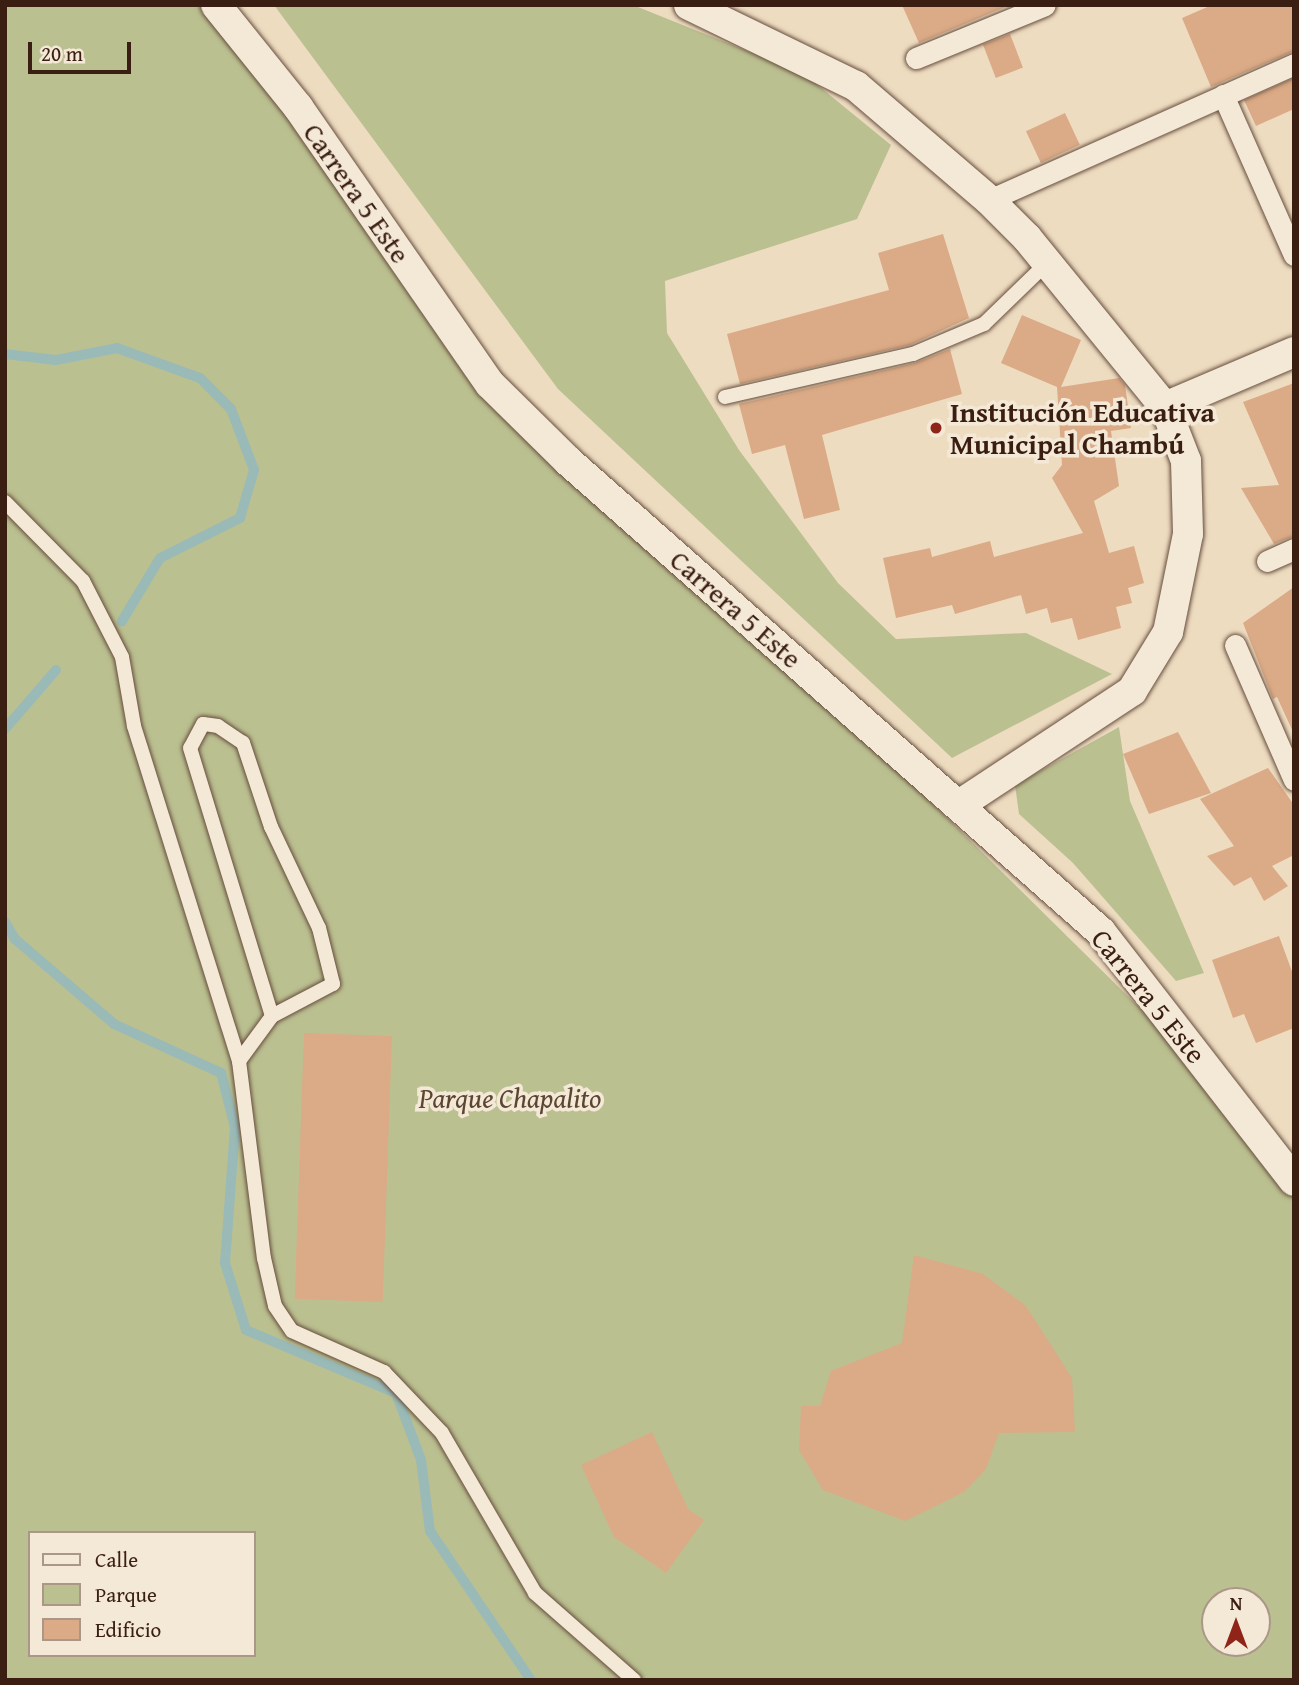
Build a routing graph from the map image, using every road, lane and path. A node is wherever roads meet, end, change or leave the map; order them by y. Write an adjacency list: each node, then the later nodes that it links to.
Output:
1 (216, 5): 18 (street, Carrera 5 Este)
2 (689, 5): 7 (street)
3 (1045, 5): 4 (street)
4 (916, 58)
5 (1294, 64): 6 (street)
6 (1223, 95): 7 (street); 8 (street)
7 (989, 200): 9 (street)
8 (1294, 255)
9 (1048, 263): 11 (lane); 12 (street)
10 (1294, 352): 12 (street)
11 (725, 397)
12 (1165, 407): 18 (street)
13 (5, 502): 20 (lane)
14 (1294, 549): 15 (street)
15 (1267, 561)
16 (1235, 645): 17 (street)
17 (1294, 780)
18 (962, 803): 21 (street, Carrera 5 Este)
19 (272, 1016): 19 (lane); 20 (lane)
20 (239, 1061): 23 (lane)
21 (1281, 1141): 22 (street, Carrera 5 Este)
22 (1294, 1181)
23 (634, 1680)

